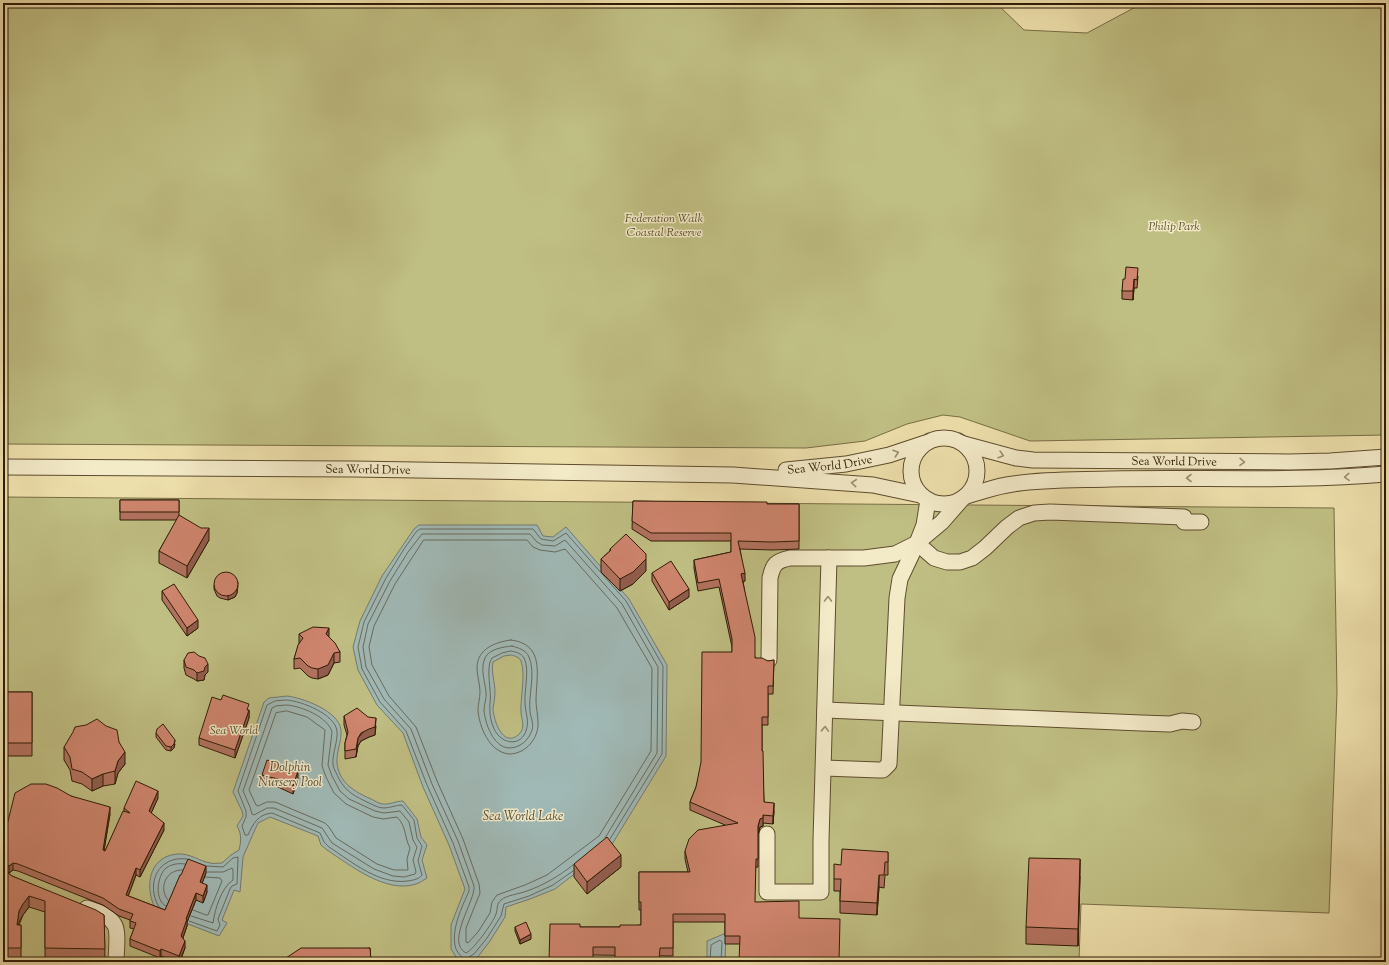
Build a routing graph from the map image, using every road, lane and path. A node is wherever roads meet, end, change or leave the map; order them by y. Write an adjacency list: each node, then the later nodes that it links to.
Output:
1 (925, 443): 2 (street); 5 (street, Sea World Drive, one-way to 1); 7 (street)
2 (964, 444): 3 (street, Sea World Drive, one-way to 3); 8 (street)
3 (1386, 457)
4 (3, 467): 5 (street, Sea World Drive)
5 (733, 474): 7 (street, Sea World Drive, one-way to 5)
6 (1386, 474): 8 (street, Sea World Drive, one-way to 8)
7 (924, 497): 8 (street); 10 (street)
8 (964, 497): 10 (street)
9 (1201, 522): 10 (street)
10 (917, 543): 11 (street); 13 (street)
11 (895, 554): 12 (street); 13 (street)
12 (829, 558): 14 (street); 15 (street, one-way to 12)
13 (896, 598): 16 (street)
14 (769, 660)
15 (825, 710): 16 (street); 18 (street, one-way to 15)
16 (892, 713): 17 (street); 18 (street)
17 (1193, 722)
18 (824, 768): 19 (street)
19 (767, 834)
20 (71, 902): 21 (street)
21 (116, 962)

